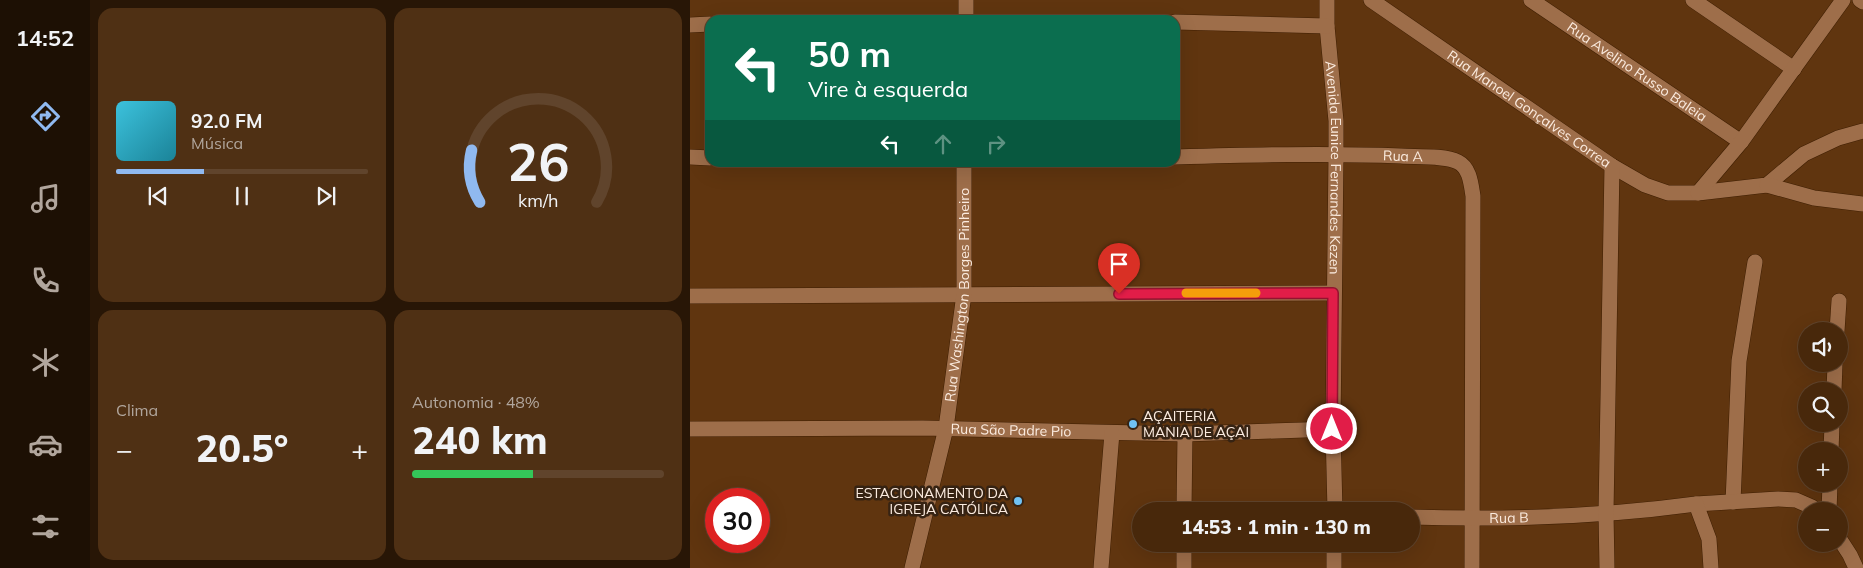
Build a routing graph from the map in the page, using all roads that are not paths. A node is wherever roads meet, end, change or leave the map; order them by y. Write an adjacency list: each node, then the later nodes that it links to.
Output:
1 (966, 0): 7 (street)
2 (1371, 0): 19 (street, Rua Manoel Gonçalves Correa)
3 (1531, 0): 14 (street, Rua Avelino Russo Baleia)
4 (1693, 0): 12 (street)
5 (1843, 0): 12 (street)
6 (1328, 1): 11 (street, Avenida Eunice Fernandes Kezen)
7 (966, 15)
8 (1180, 22): 11 (street)
9 (705, 24): 10 (street)
10 (690, 25)
11 (1327, 26): 15 (street, Avenida Eunice Fernandes Kezen)
12 (1794, 68): 14 (street)
13 (1863, 131): 21 (street)
14 (1741, 142): 22 (street)
15 (1336, 154): 16 (street, Rua A); 25 (street, Avenida Eunice Fernandes Kezen); 42 (street, Rua A)
16 (1180, 156)
17 (690, 157): 18 (street)
18 (705, 158)
19 (1612, 166): 22 (street, Rua Manoel Gonçalves Correa); 40 (street)
20 (964, 167): 26 (street, Rua Washington Borges Pinheiro)
21 (1767, 185): 22 (street, Rua Manoel Gonçalves Correa); 23 (street)
22 (1698, 193)
23 (1863, 204)
24 (1755, 262): 37 (street)
25 (1333, 293): 26 (street); 32 (street, Avenida Eunice Fernandes Kezen)
26 (964, 294): 27 (street); 30 (street, Rua Washington Borges Pinheiro)
27 (690, 296)
28 (1839, 301): 29 (street)
29 (1838, 322)
30 (946, 428): 31 (street, Rua São Padre Pio); 33 (street, Rua São Padre Pio); 46 (street, Rua Washington Borges Pinheiro)
31 (690, 429)
32 (1332, 429): 34 (street, Rua São Padre Pio); 36 (street, Avenida Eunice Fernandes Kezen)
33 (1112, 433): 34 (street, Rua São Padre Pio); 47 (street)
34 (1185, 434): 35 (street)
35 (1184, 502)
36 (1335, 502)
37 (1733, 502): 38 (street, Rua B); 39 (street, Rua B)
38 (1801, 502)
39 (1696, 504): 40 (street, Rua B); 52 (street)
40 (1606, 513): 42 (street, Rua B); 51 (street)
41 (1420, 517): 42 (street, Rua B)
42 (1473, 519): 50 (street)
43 (1184, 552): 48 (street)
44 (1334, 552): 49 (street)
45 (1848, 552): 53 (street)
46 (912, 568)
47 (1101, 568)
48 (1184, 568)
49 (1334, 568)
50 (1472, 568)
51 (1607, 568)
52 (1711, 568)
53 (1856, 568)

